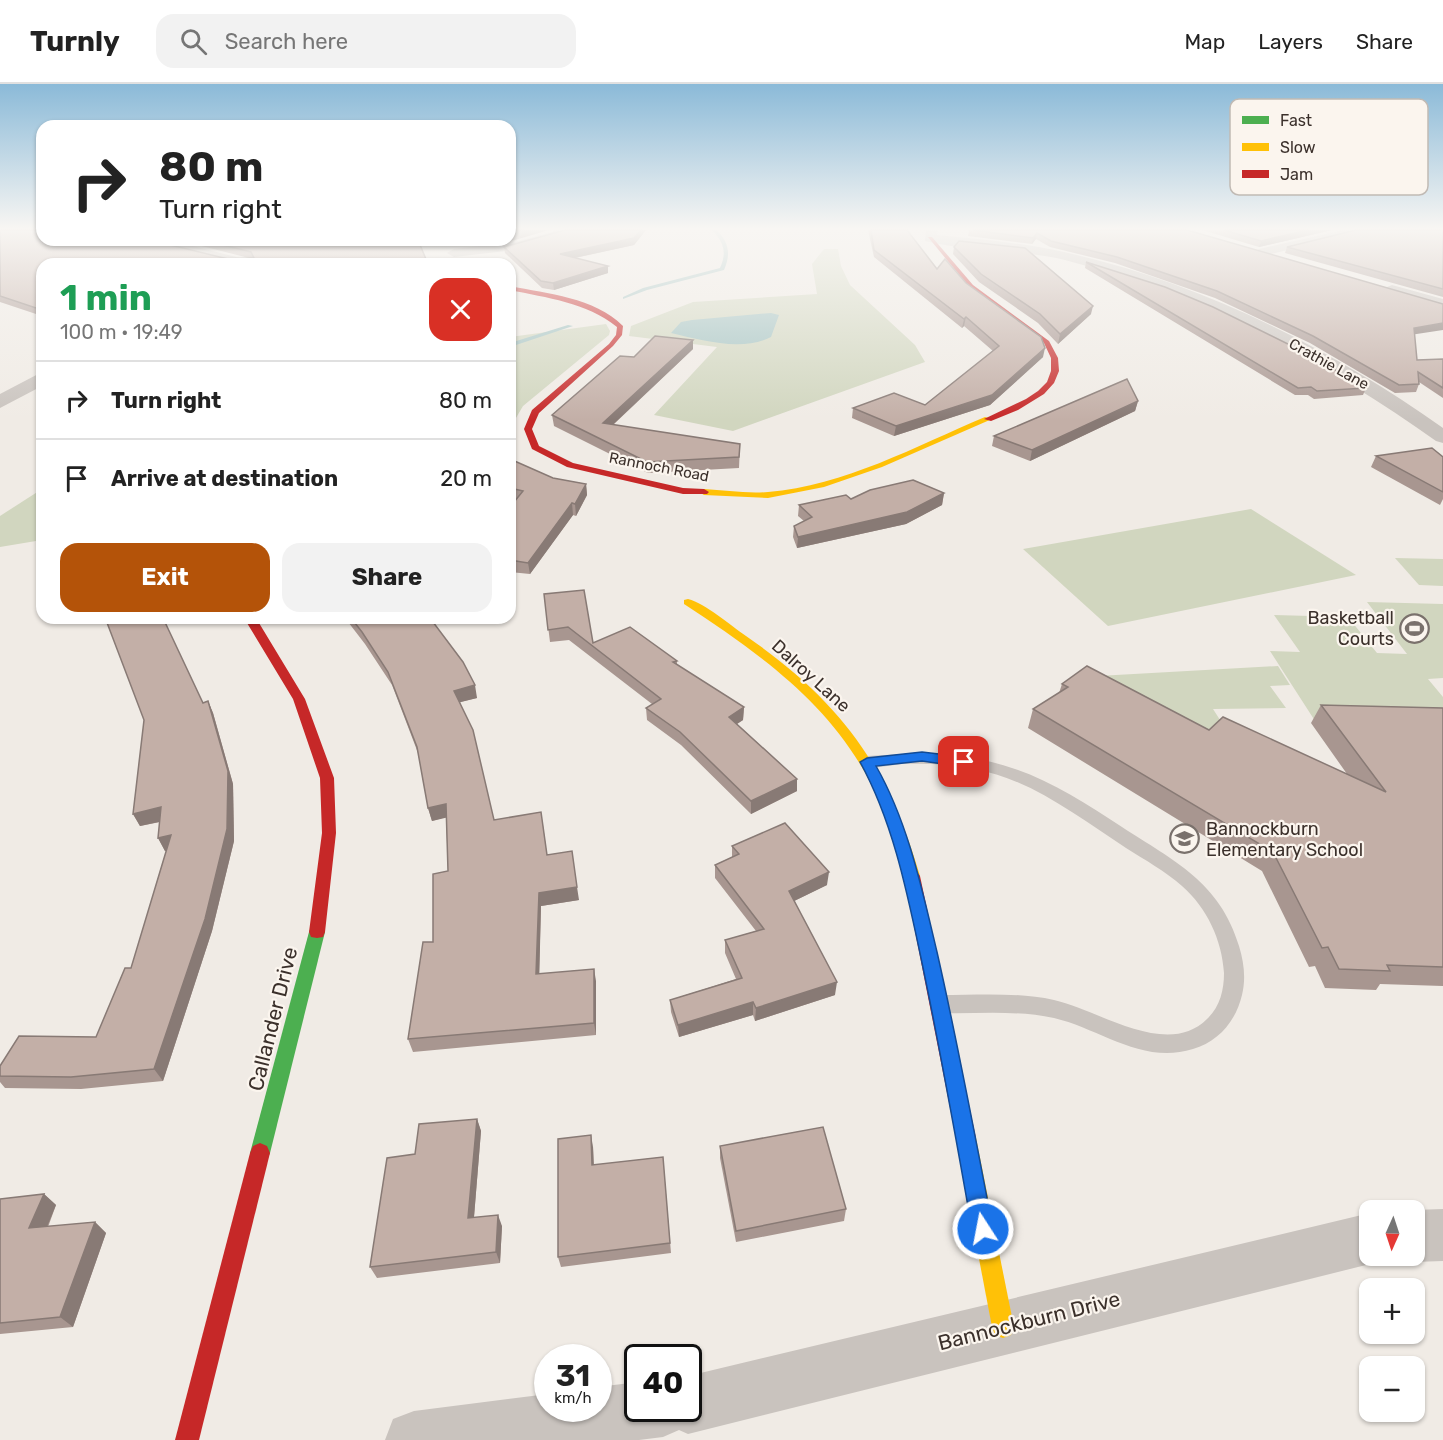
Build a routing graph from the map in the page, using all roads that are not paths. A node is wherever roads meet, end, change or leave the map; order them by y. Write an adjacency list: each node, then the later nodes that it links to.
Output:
1 (530, 293): 2 (street, Rannoch Road)
2 (981, 293)
3 (1176, 293): 8 (street, Crathie Lane)
4 (1404, 293): 5 (street)
5 (1443, 304)
6 (36, 381): 7 (street)
7 (0, 402)
8 (1443, 437)
9 (688, 602): 11 (street, Dalroy Lane)
10 (254, 624): 19 (street, Callander Drive)
11 (867, 762): 12 (street, Dalroy Lane); 12 (lane)
12 (940, 1004): 16 (street, Dalroy Lane)
13 (1443, 1235): 14 (street)
14 (1425, 1236)
15 (1359, 1241): 16 (street, Bannockburn Drive)
16 (1003, 1327): 17 (street, Bannockburn Drive)
17 (702, 1402)
18 (624, 1413): 20 (street)
19 (187, 1440)
20 (414, 1440)

